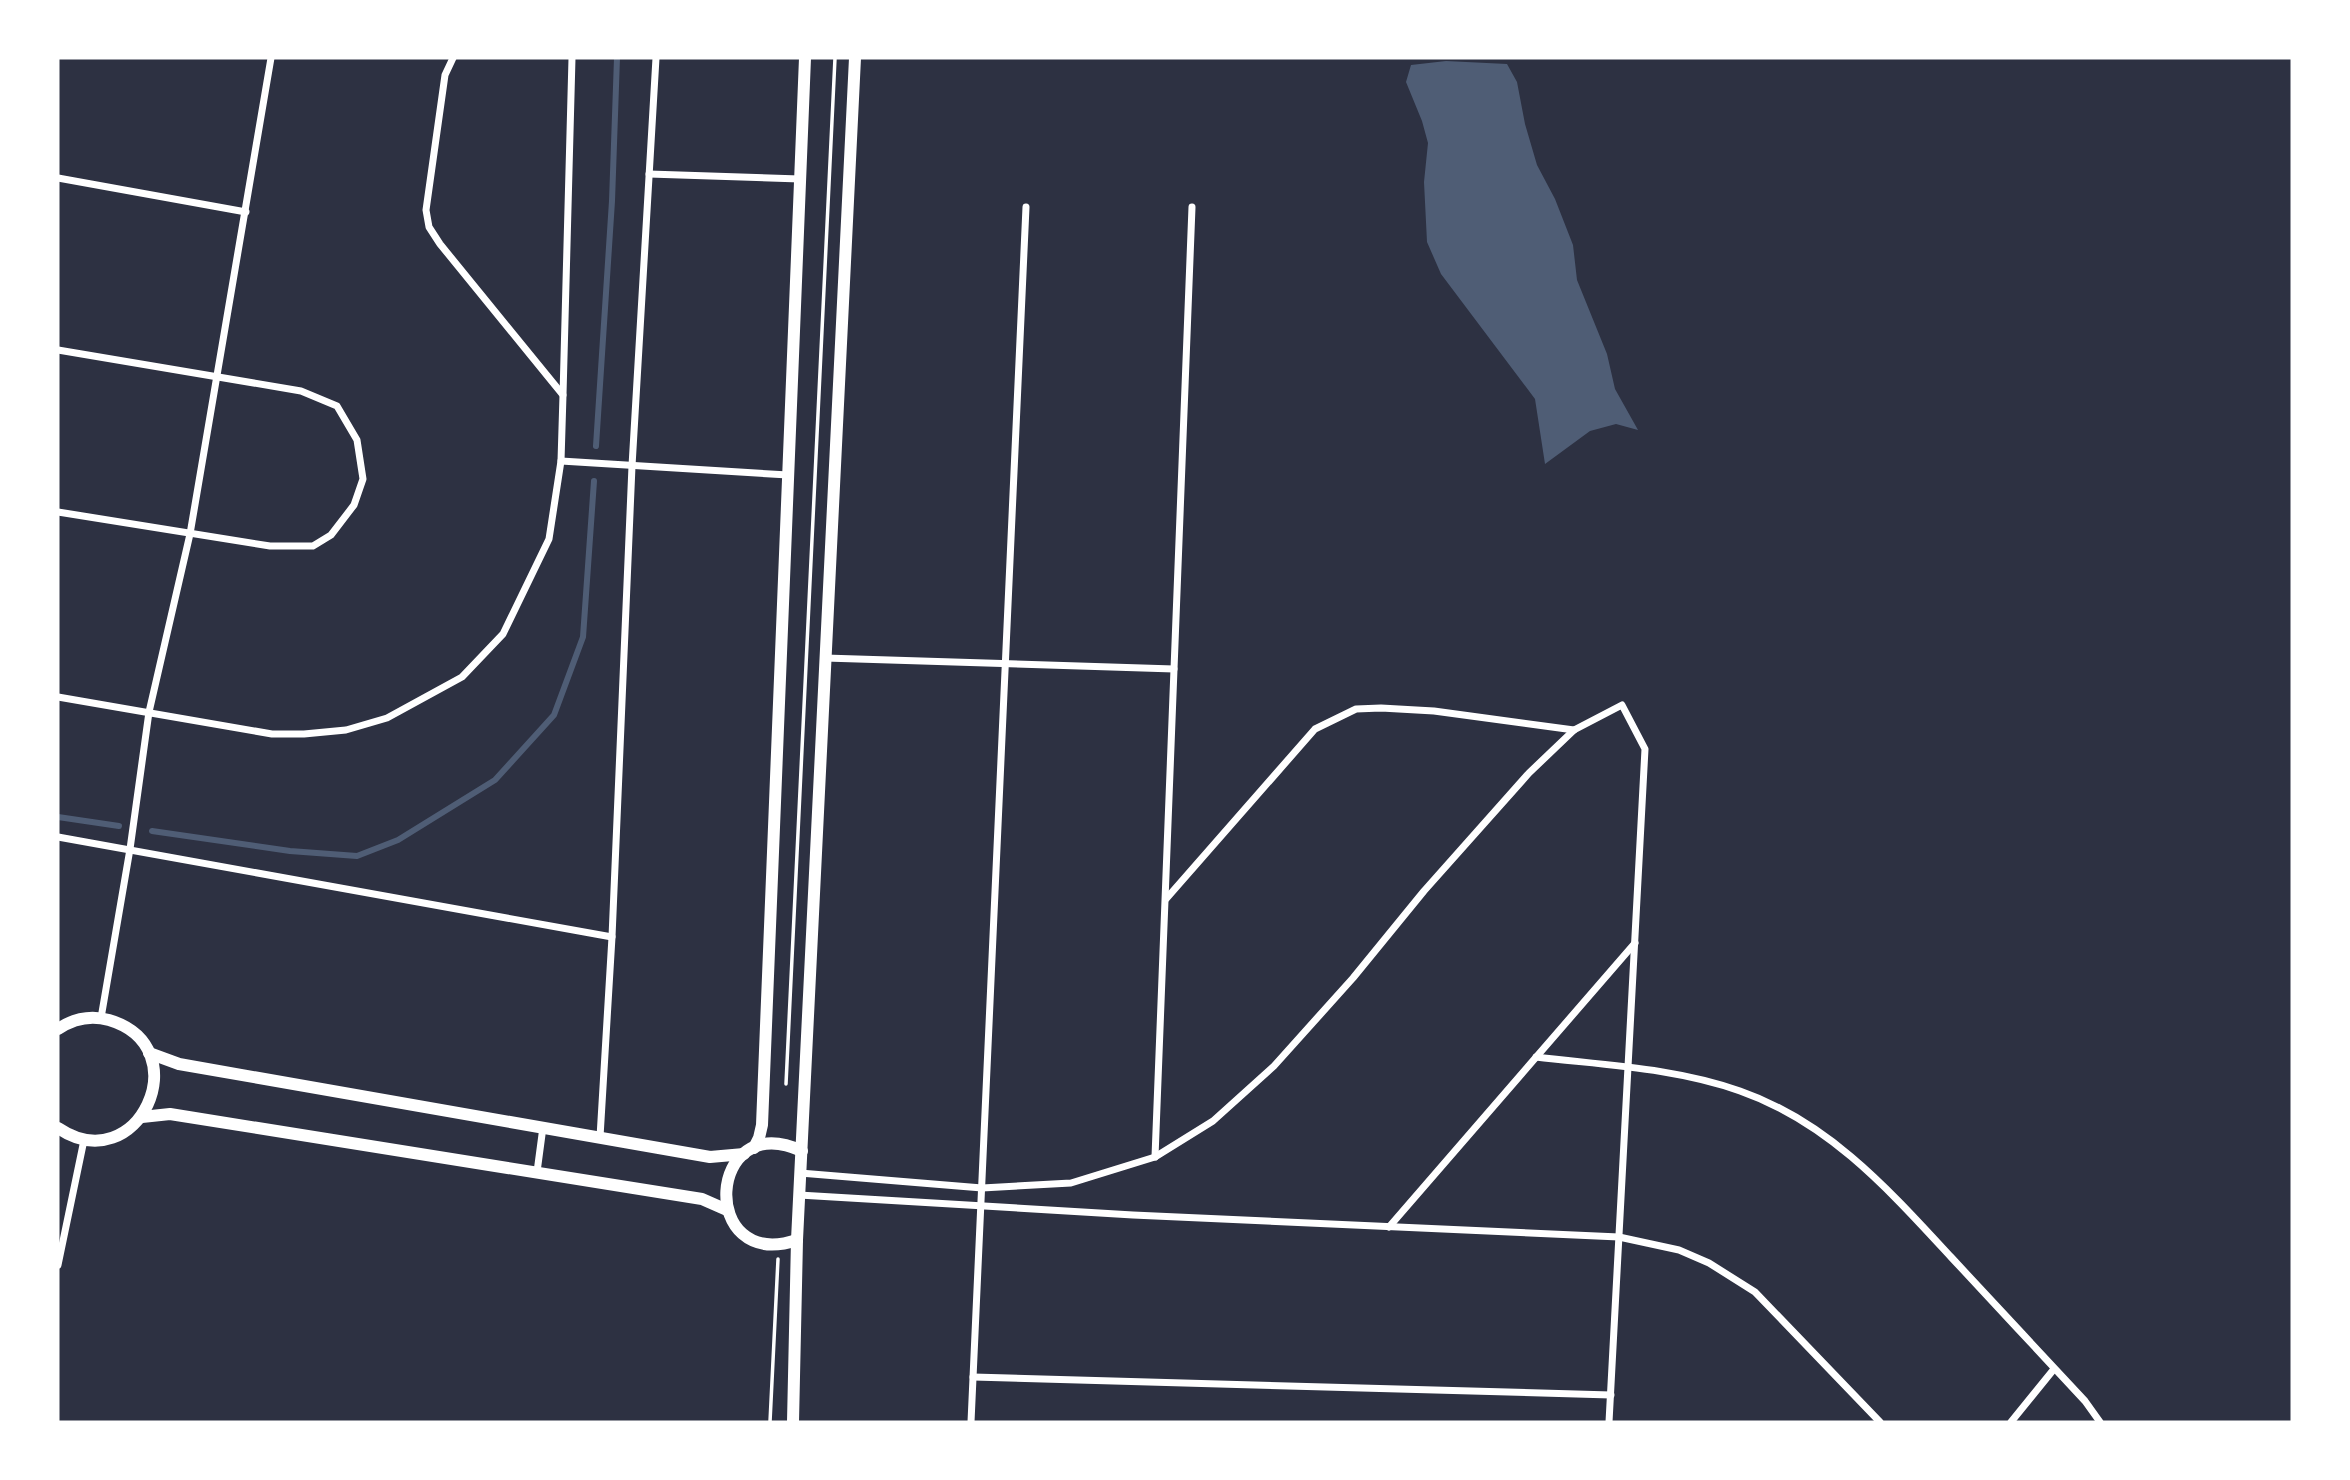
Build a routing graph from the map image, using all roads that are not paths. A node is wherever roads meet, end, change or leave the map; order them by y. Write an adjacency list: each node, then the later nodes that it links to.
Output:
1 (271, 58): 12 (street)
2 (453, 58): 15 (street)
3 (572, 58): 15 (street)
4 (656, 58): 7 (street)
5 (805, 58): 9 (street)
6 (855, 58): 21 (street)
7 (649, 174): 9 (street); 17 (street)
8 (58, 178): 12 (street)
9 (800, 179): 18 (street)
10 (1026, 207): 22 (street)
11 (1192, 207): 23 (street)
12 (246, 212): 14 (street)
13 (58, 350): 14 (street)
14 (217, 377): 20 (street); 20 (street)
15 (563, 395): 16 (street)
16 (561, 461): 17 (street); 25 (street)
17 (632, 466): 18 (street); 30 (street)
18 (788, 475): 42 (street)
19 (58, 512): 20 (street)
20 (190, 534): 25 (street)
21 (825, 657): 22 (street); 43 (street)
22 (1006, 663): 23 (street); 47 (street)
23 (1174, 669): 29 (street)
24 (58, 697): 25 (street)
25 (149, 712): 28 (street)
26 (1574, 730): 29 (street); 31 (street); 44 (street)
27 (58, 837): 28 (street)
28 (130, 849): 30 (street); 32 (street)
29 (1166, 900): 44 (street)
30 (612, 937): 40 (street)
31 (1635, 943): 35 (street); 36 (street)
32 (101, 1018): 33 (street); 34 (street)
33 (58, 1029)
34 (149, 1053): 37 (street); 39 (street)
35 (1536, 1057): 36 (street); 51 (street)
36 (1628, 1068): 52 (street); 55 (street)
37 (142, 1117): 41 (street); 45 (street)
38 (58, 1128): 41 (street)
39 (542, 1128): 40 (street); 45 (street)
40 (600, 1138): 42 (street)
41 (84, 1140): 54 (street)
42 (749, 1151): 43 (street); 50 (street)
43 (802, 1151): 46 (street)
44 (1155, 1157): 47 (street)
45 (537, 1172): 50 (street)
46 (800, 1173): 47 (street); 48 (street)
47 (982, 1188): 49 (street)
48 (799, 1195): 49 (street); 53 (street)
49 (981, 1206): 51 (street); 56 (street)
50 (727, 1210): 53 (street)
51 (1389, 1227): 52 (street)
52 (1619, 1237): 57 (street); 61 (street)
53 (797, 1240): 58 (street)
54 (58, 1264)
55 (2054, 1368): 62 (street); 63 (street)
56 (973, 1377): 57 (street); 59 (street)
57 (1611, 1395): 60 (street)
58 (793, 1422)
59 (971, 1422)
60 (1609, 1422)
61 (1880, 1422)
62 (2011, 1422)
63 (2099, 1422)

